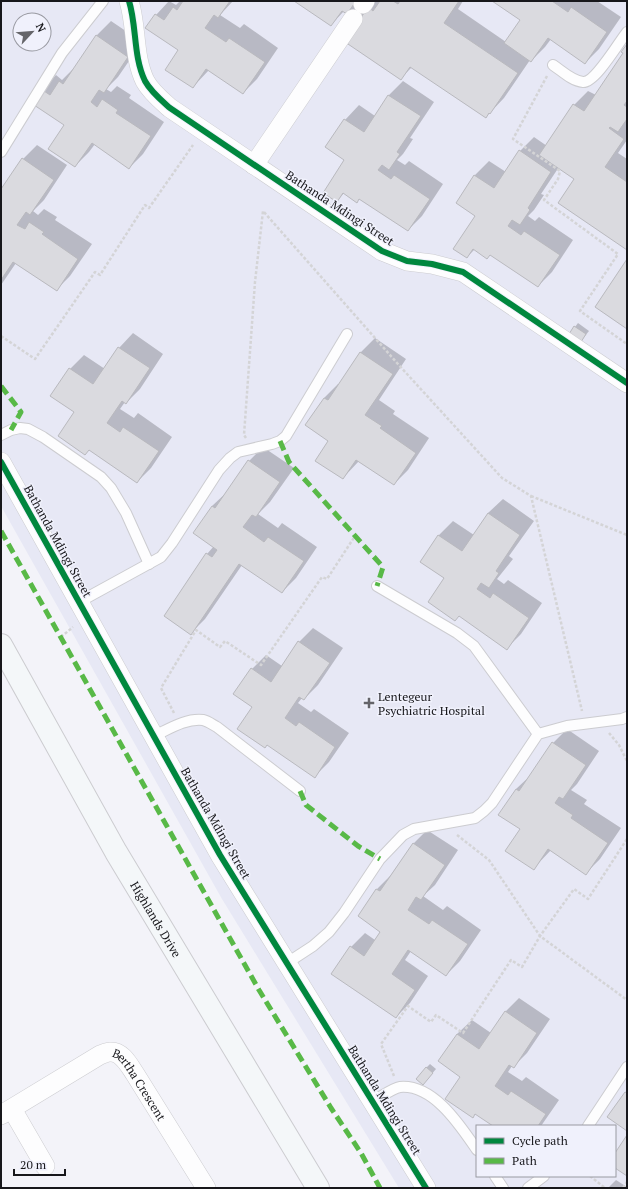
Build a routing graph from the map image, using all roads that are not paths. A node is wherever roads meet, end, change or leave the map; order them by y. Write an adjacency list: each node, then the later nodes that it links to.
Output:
1 (103, 1): 6 (lane)
2 (129, 1): 7 (street, Bathanda Mdingi Street)
3 (360, 8): 7 (street)
4 (627, 32): 5 (lane)
5 (553, 65)
6 (1, 152)
7 (254, 165): 9 (street, Bathanda Mdingi Street)
8 (347, 334): 12 (lane)
9 (627, 383)
10 (1, 435): 12 (lane)
11 (1, 462): 14 (street, Bathanda Mdingi Street)
12 (149, 564): 14 (lane)
13 (377, 586): 17 (lane)
14 (79, 602): 18 (street, Bathanda Mdingi Street)
15 (1, 645): 30 (main road, Highlands Drive)
16 (627, 717): 17 (lane)
17 (538, 734): 20 (lane)
18 (154, 736): 19 (lane); 20 (street, Bathanda Mdingi Street)
19 (300, 791)
20 (287, 963): 22 (street, Bathanda Mdingi Street)
21 (627, 1067): 24 (lane)
22 (372, 1101): 25 (lane); 31 (street, Bathanda Mdingi Street)
23 (6, 1112): 26 (street); 29 (street, Bertha Crescent)
24 (589, 1125)
25 (476, 1149)
26 (45, 1166)
27 (496, 1177): 32 (lane)
28 (543, 1177): 33 (lane)
29 (206, 1188)
30 (318, 1188)
31 (426, 1188)
32 (503, 1188)
33 (528, 1188)

